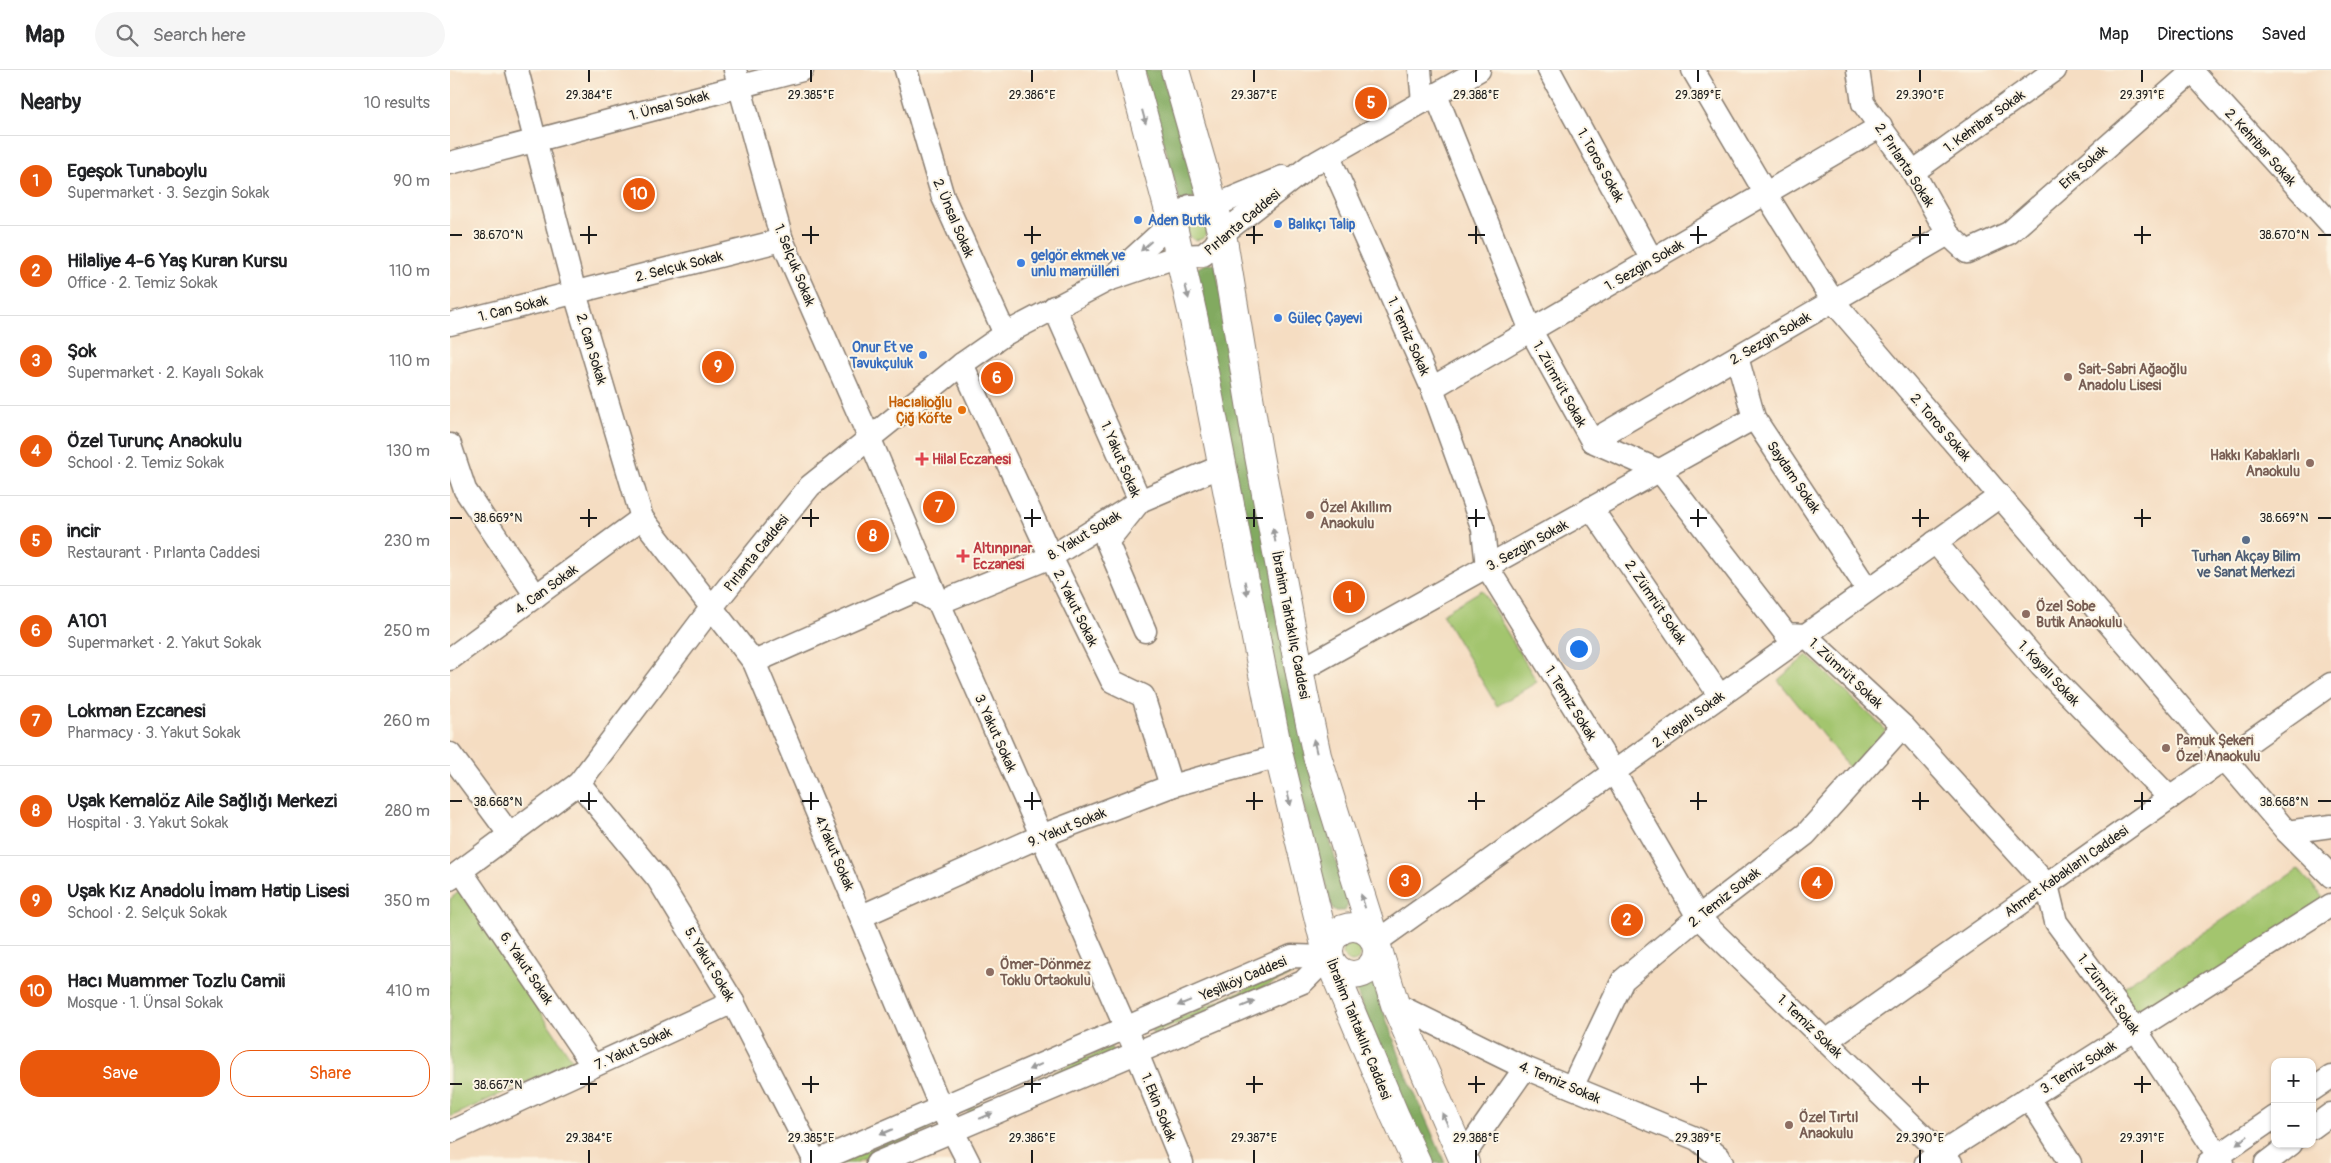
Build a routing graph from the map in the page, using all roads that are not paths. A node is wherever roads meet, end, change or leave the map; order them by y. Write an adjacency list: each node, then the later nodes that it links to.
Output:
1 (517, 70): 16 (street, 2. Can Sokak)
2 (802, 70): 13 (street, 1. Ünsal Sokak)
3 (906, 70): 36 (street, 2. Ünsal Sokak)
4 (1131, 70): 23 (main road, İbrahim Tahtakılıç Caddesi, one-way to 23)
5 (1175, 70): 21 (main road, İbrahim Tahtakılıç Caddesi)
6 (1420, 70): 14 (street, 1. Zümrüt Sokak)
7 (1480, 70): 14 (street, Pırlanta Caddesi)
8 (1549, 70): 29 (street, 1. Toros Sokak)
9 (1693, 70): 20 (street, 2. Toros Sokak)
10 (1858, 70): 15 (street, 2. Pırlanta Sokak)
11 (2055, 70): 19 (street, 1. Kehribar Sokak)
12 (2191, 71): 22 (street, 2. Kehribar Sokak); 27 (street, Eriş Sokak)
13 (737, 78): 16 (street, 1. Ünsal Sokak); 26 (street, 1. Selçuk Sokak)
14 (1429, 99): 17 (street, Pırlanta Caddesi); 35 (street, 1. Zümrüt Sokak)
15 (1881, 126): 19 (street, 2. Pırlanta Sokak); 20 (street, 1. Sezgin Sokak)
16 (536, 141): 18 (street, 1. Ünsal Sokak); 31 (street, 2. Can Sokak)
17 (1320, 161): 21 (street, Pırlanta Caddesi); 24 (street, Pırlanta Caddesi); 39 (street, 1. Temiz Sokak)
18 (450, 164)
19 (1913, 172): 25 (street, 2. Pırlanta Sokak)
20 (1766, 194): 29 (street, 1. Sezgin Sokak); 32 (street, 2. Toros Sokak)
21 (1214, 206): 23 (street, Pırlanta Caddesi); 24 (main road, İbrahim Tahtakılıç Caddesi)
22 (2329, 220)
23 (1172, 222): 28 (main road, İbrahim Tahtakılıç Caddesi); 30 (street, Pırlanta Caddesi, one-way to 30)
24 (1222, 234): 28 (street, Pırlanta Caddesi); 61 (main road, İbrahim Tahtakılıç Caddesi, one-way to 24)
25 (1948, 234): 27 (street, 2. Pırlanta Sokak); 32 (street, 2. Sezgin Sokak)
26 (782, 240): 31 (street, 2. Selçuk Sokak); 41 (street, 1. Selçuk Sokak)
27 (1967, 252)
28 (1178, 256): 30 (street, Pırlanta Caddesi); 44 (main road, İbrahim Tahtakılıç Caddesi, one-way to 44)
29 (1652, 260): 35 (street, 1. Sezgin Sokak)
30 (1108, 280): 33 (street, Pırlanta Caddesi)
31 (575, 293): 34 (street, 1. Can Sokak); 49 (street, 2. Can Sokak)
32 (1833, 301): 37 (street, 2. Sezgin Sokak); 46 (street, 2. Toros Sokak)
33 (1054, 307): 36 (street, Pırlanta Caddesi); 47 (street, 1. Yakut Sokak)
34 (450, 324)
35 (1531, 331): 39 (street, 1. Sezgin Sokak); 42 (street, 1. Zümrüt Sokak)
36 (1005, 334): 38 (street, Pırlanta Caddesi)
37 (1737, 357): 40 (street, Saydam Sokak); 42 (street, 2. Sezgin Sokak)
38 (962, 364): 41 (street, Pırlanta Caddesi); 51 (street, 2. Yakut Sokak)
39 (1432, 388): 52 (street, 1. Temiz Sokak)
40 (1754, 418): 45 (street, 3. Sezgin Sokak); 53 (street, Saydam Sokak)
41 (869, 437): 55 (street, 3. Yakut Sokak); 56 (street, Pırlanta Caddesi)
42 (1592, 441): 45 (street, 1. Zümrüt Sokak)
43 (450, 445): 54 (street)
44 (1222, 466): 47 (street, 8. Yakut Sokak); 66 (main road, İbrahim Tahtakılıç Caddesi, one-way to 66)
45 (1660, 471): 48 (street, 3. Sezgin Sokak); 58 (street, 1. Zümrüt Sokak)
46 (2000, 496): 50 (street, 2. Kayalı Sokak); 67 (street, 2. Toros Sokak)
47 (1140, 501): 51 (street, 8. Yakut Sokak); 57 (street, 1. Yakut Sokak)
48 (1592, 508): 52 (street, 3. Sezgin Sokak); 63 (street, 2. Zümrüt Sokak)
49 (642, 518): 54 (street, 4. Can Sokak); 56 (street, 2. Can Sokak)
50 (1935, 542): 53 (street, 2. Kayalı Sokak); 71 (street, 1. Kayalı Sokak)
51 (1051, 557): 55 (street, 8. Yakut Sokak); 70 (street, 2. Yakut Sokak)
52 (1487, 567): 61 (street, 3. Sezgin Sokak); 68 (street, 1. Temiz Sokak)
53 (1868, 590): 58 (street, 2. Kayalı Sokak)
54 (536, 596): 59 (street, 4. Can Sokak)
55 (939, 603): 60 (street); 75 (street, 3. Yakut Sokak)
56 (712, 607): 60 (street, 4.Yakut Sokak); 69 (street, Pırlanta Caddesi)
57 (1145, 631)
58 (1805, 635): 63 (street, 2. Kayalı Sokak); 64 (street, 1. Zümrüt Sokak)
59 (450, 660)
60 (754, 662): 80 (street, 4.Yakut Sokak)
61 (1299, 671): 82 (main road, İbrahim Tahtakılıç Caddesi, one-way to 61)
62 (2331, 684): 67 (street, Ahmet Kabaklarlı Caddesi)
63 (1720, 696): 68 (street, 2. Kayalı Sokak)
64 (1903, 726): 78 (street, 1. Zümrüt Sokak); 81 (street, 2. Temiz Sokak)
65 (450, 754): 74 (street)
66 (1279, 756): 70 (street, 9. Yakut Sokak); 83 (main road, İbrahim Tahtakılıç Caddesi, one-way to 83)
67 (2226, 758): 71 (street, Ahmet Kabaklarlı Caddesi); 73 (street, 2. Toros Sokak)
68 (1614, 772): 81 (street, 1. Temiz Sokak); 82 (street, 2. Kayalı Sokak)
69 (579, 783): 74 (street, Pırlanta Caddesi); 84 (street, 5. Yakut Sokak)
70 (1171, 786): 75 (street, 9. Yakut Sokak)
71 (2170, 798): 78 (street, Ahmet Kabaklarlı Caddesi)
72 (2331, 826): 73 (street)
73 (2287, 832): 77 (street, 2. Toros Sokak)
74 (510, 836): 76 (street, Pırlanta Caddesi)
75 (1041, 836): 80 (street, 9. Yakut Sokak); 86 (street, 3. Yakut Sokak)
76 (456, 875): 90 (street, 6. Yakut Sokak)
77 (2331, 876)
78 (2047, 885): 87 (street, 1. Zümrüt Sokak); 88 (street, Ahmet Kabaklarlı Caddesi)
79 (2331, 906): 87 (street, 3. Temiz Sokak)
80 (862, 916): 96 (street, 4.Yakut Sokak)
81 (1698, 917): 88 (street, 1. Temiz Sokak); 93 (street, 2. Temiz Sokak)
82 (1376, 942): 83 (main road); 85 (main road, İbrahim Tahtakılıç Caddesi)
83 (1328, 957): 86 (street, Yeşilköy Caddesi, one-way to 86); 89 (street, Yeşilköy Caddesi, one-way to 83); 108 (main road, İbrahim Tahtakılıç Caddesi)
84 (734, 1002): 90 (street, 7. Yakut Sokak); 104 (street, 5. Yakut Sokak)
85 (1395, 1004): 91 (street, 4. Temiz Sokak); 101 (main road, İbrahim Tahtakılıç Caddesi, one-way to 85)
86 (1126, 1028): 89 (street, 1. Ekin Sokak); 96 (street, Yeşilköy Caddesi, one-way to 96)
87 (2136, 1030): 95 (street, 3. Temiz Sokak); 103 (street, 1. Zümrüt Sokak)
88 (1826, 1041): 102 (street, 1. Temiz Sokak)
89 (1136, 1051): 98 (street, Yeşilköy Caddesi, one-way to 89); 107 (street, 1. Ekin Sokak)
90 (593, 1066): 99 (street, 7. Yakut Sokak)
91 (1525, 1068): 93 (street, 4. Temiz Sokak); 101 (street)
92 (2331, 1077): 94 (street)
93 (1572, 1087): 109 (street, 4. Temiz Sokak)
94 (2316, 1087)
95 (2029, 1098): 102 (street, 3. Temiz Sokak); 110 (street)
96 (942, 1108): 98 (street, 4.Yakut Sokak); 104 (street, Yeşilköy Caddesi, one-way to 104)
97 (2271, 1120): 103 (street, one-way to 103)
98 (954, 1129): 105 (street, Yeşilköy Caddesi); 106 (street, 4.Yakut Sokak)
99 (450, 1132)
100 (2286, 1148): 111 (street)
101 (1463, 1160)
102 (1939, 1160)
103 (2216, 1161)
104 (815, 1163)
105 (877, 1163)
106 (969, 1163)
107 (1182, 1163)
108 (1417, 1163)
109 (1722, 1163)
110 (2070, 1163)
111 (2266, 1163)

